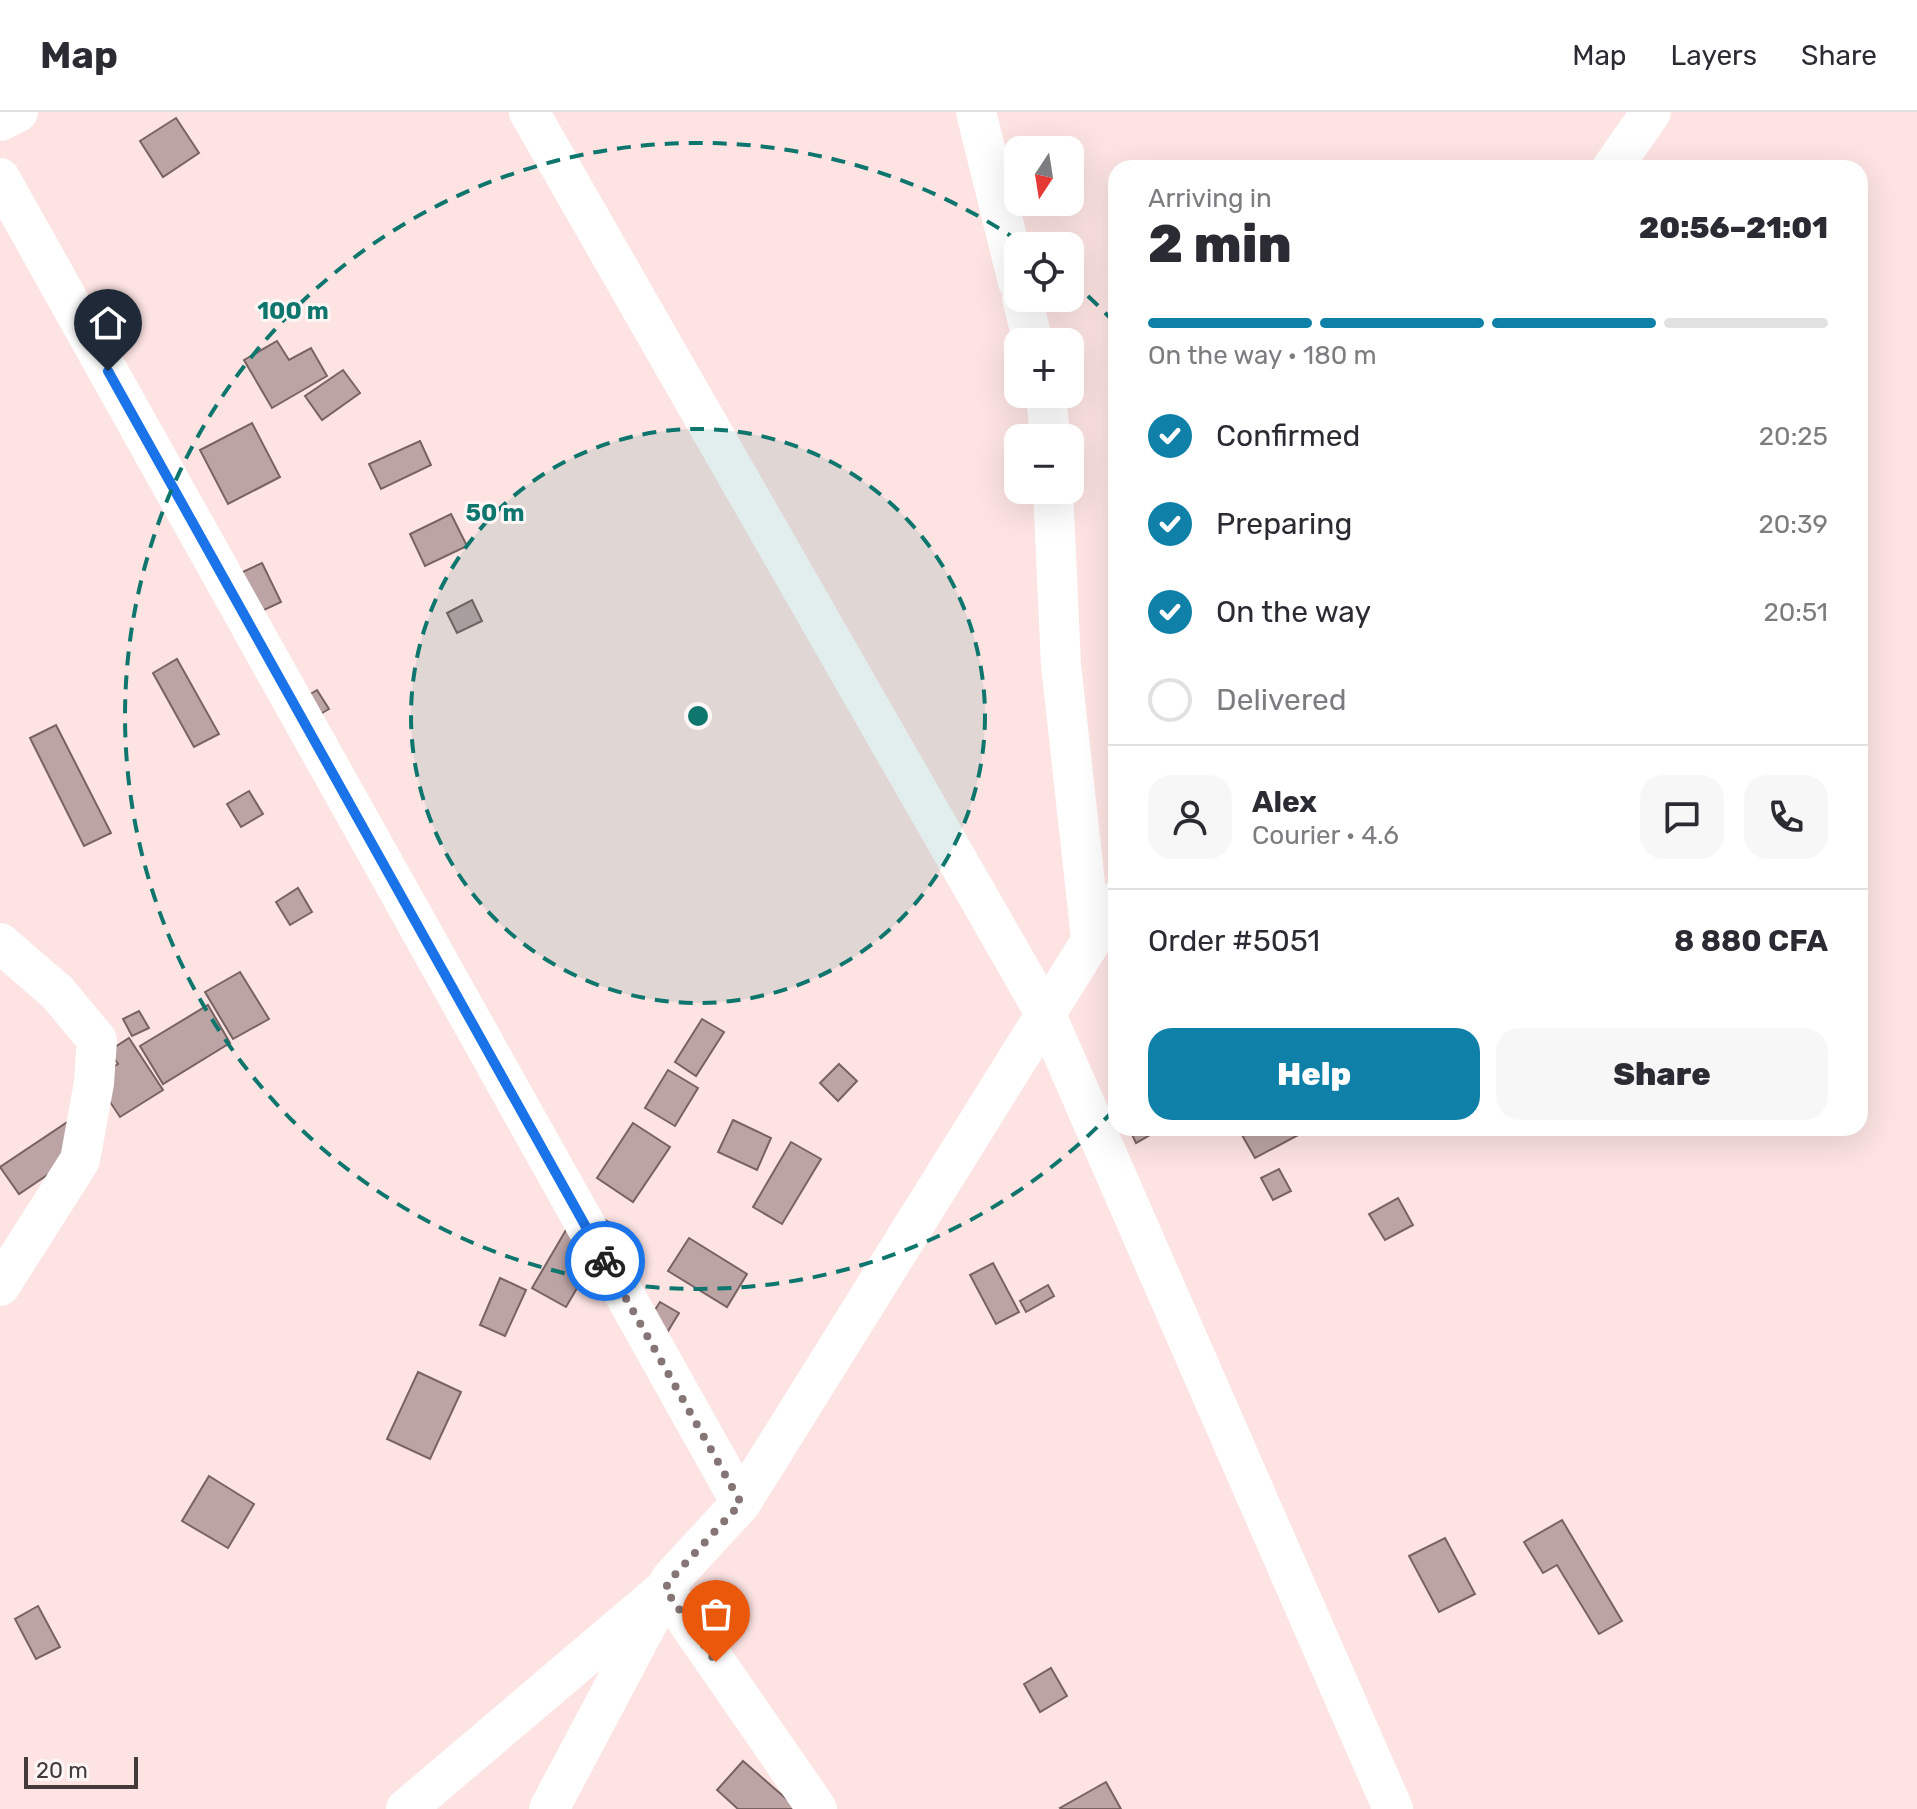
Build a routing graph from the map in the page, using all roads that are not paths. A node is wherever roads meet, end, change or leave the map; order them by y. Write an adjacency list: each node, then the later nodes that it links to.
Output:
1 (18, 112): 5 (street)
2 (529, 112): 13 (street)
3 (976, 112): 8 (street)
4 (1651, 112): 6 (street)
5 (0, 121)
6 (1618, 160)
7 (0, 178): 15 (street)
8 (1006, 232)
9 (1054, 504): 11 (street)
10 (1108, 913): 11 (street)
11 (1091, 938): 13 (street)
12 (0, 943): 14 (street)
13 (1046, 1015): 15 (street); 20 (street)
14 (0, 1286)
15 (741, 1503): 16 (street)
16 (665, 1589): 17 (street); 18 (street); 19 (street)
17 (406, 1809)
18 (549, 1809)
19 (817, 1809)
20 (1393, 1809)

